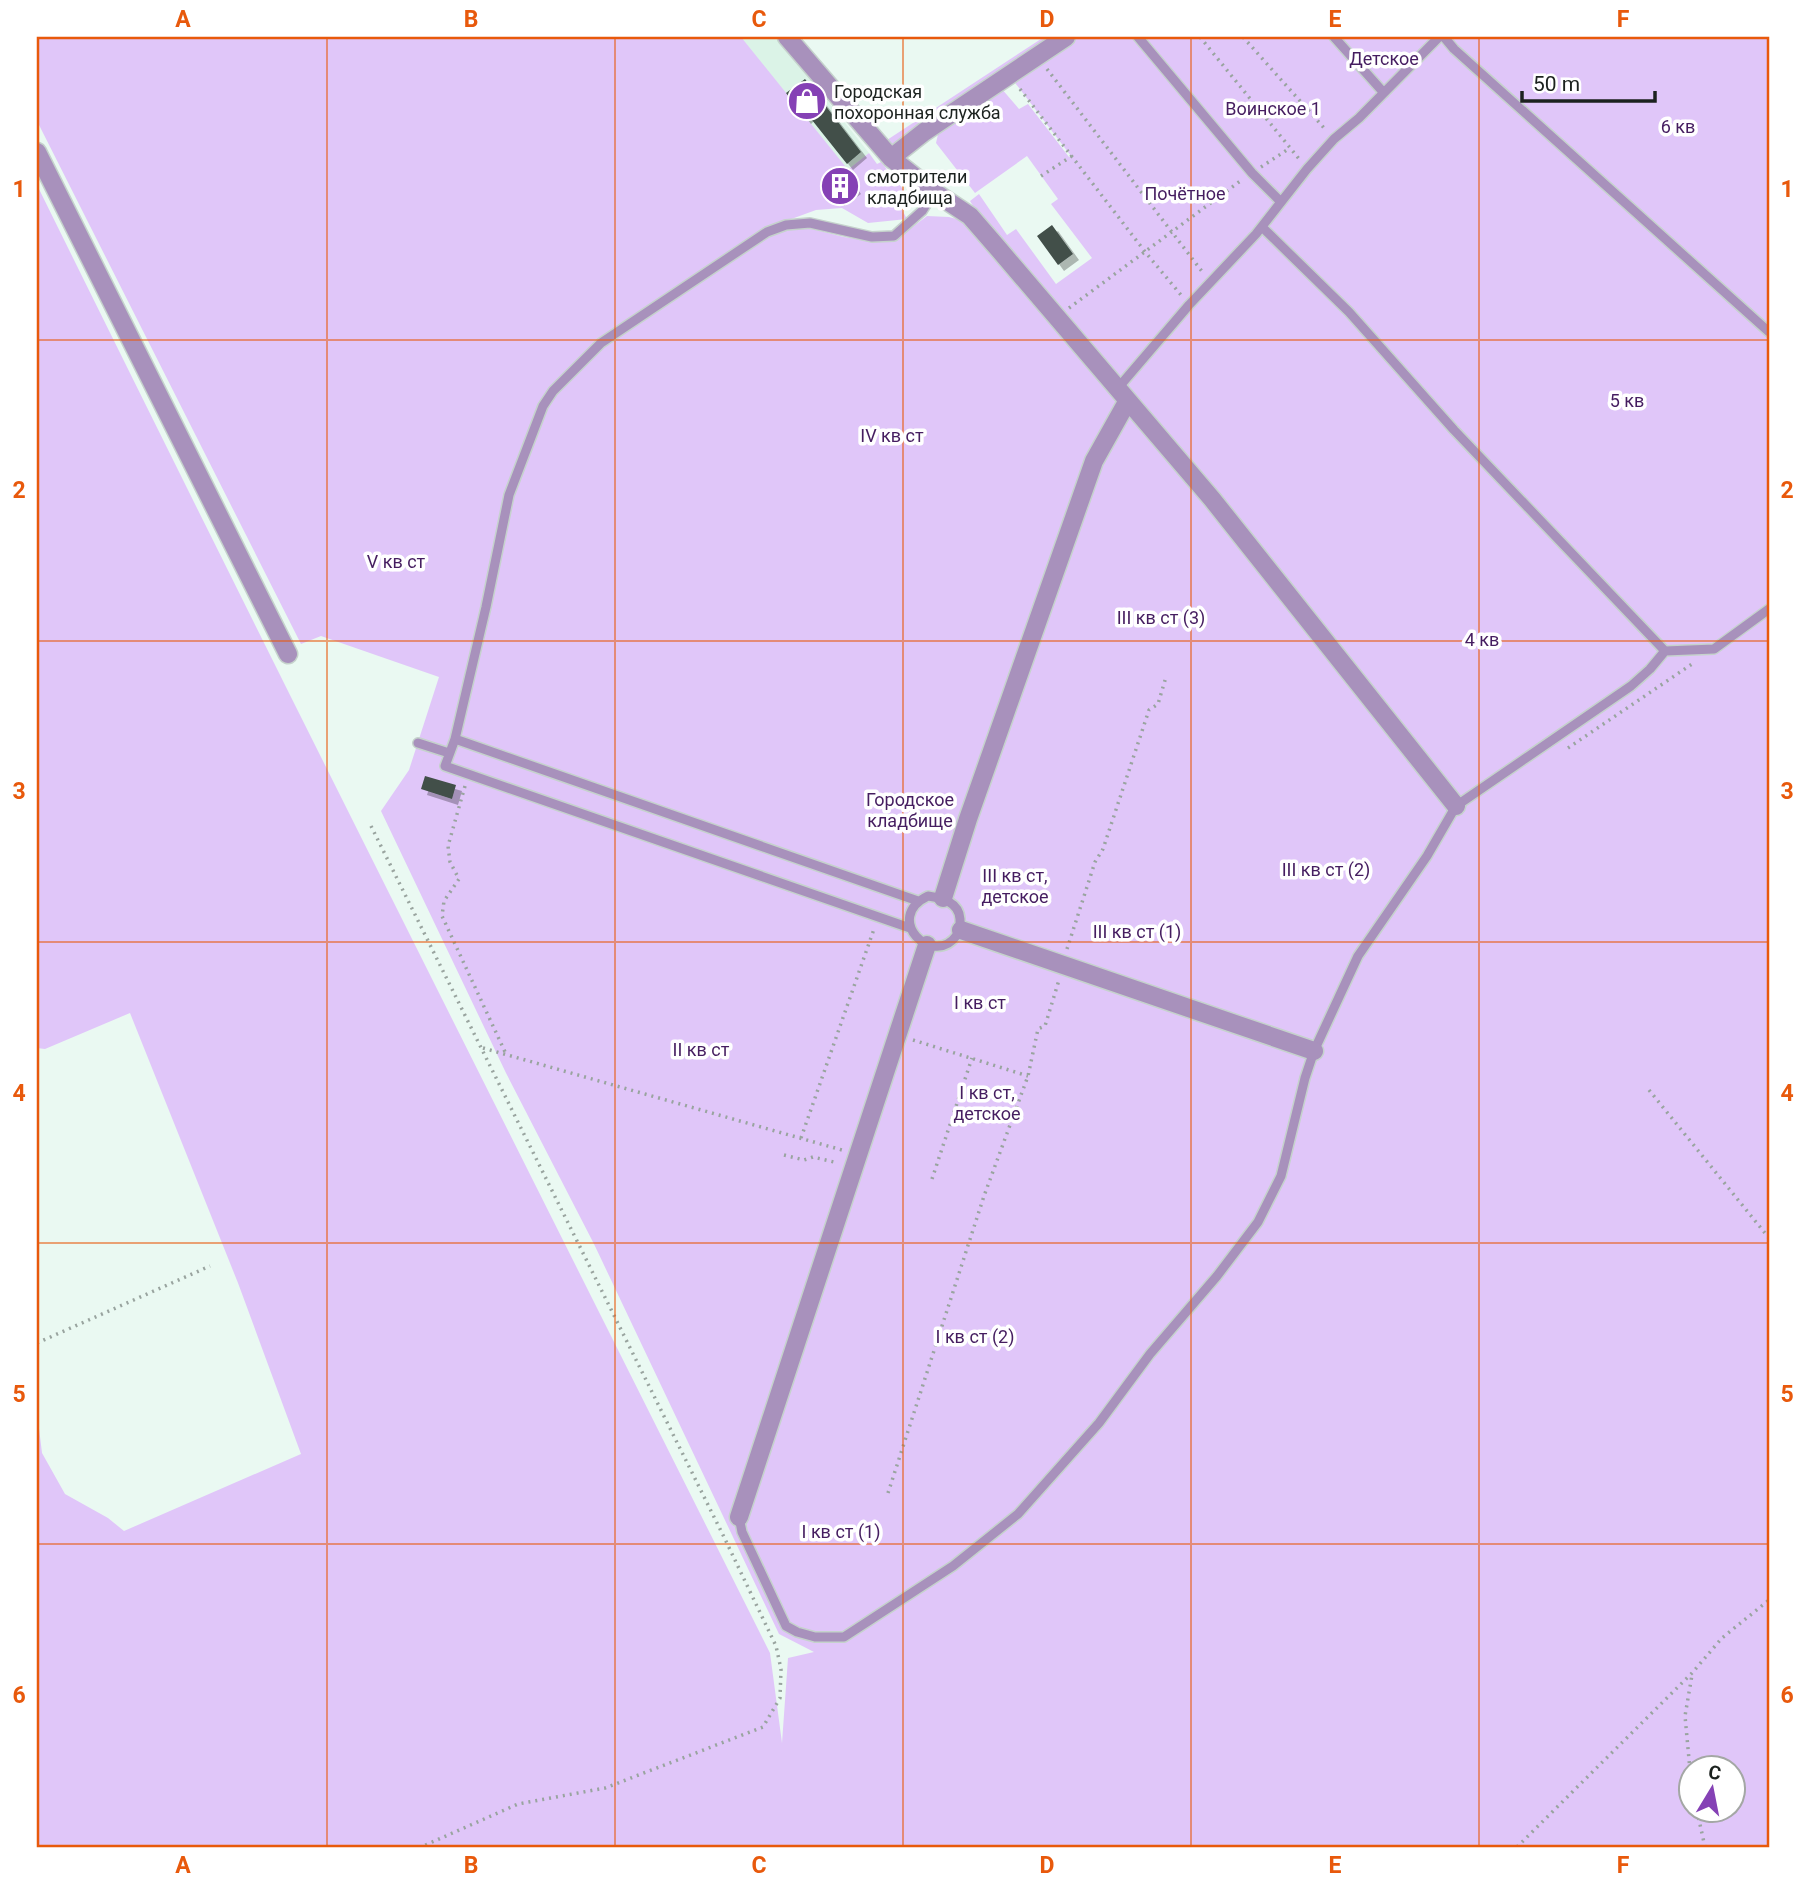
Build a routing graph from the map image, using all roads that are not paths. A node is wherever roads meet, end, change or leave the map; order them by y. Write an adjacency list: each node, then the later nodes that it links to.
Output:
1 (787, 37): 9 (street)
2 (1066, 37): 9 (street)
3 (1138, 37): 11 (lane)
4 (1334, 37): 7 (lane)
5 (1439, 37): 7 (lane)
6 (1444, 37): 13 (lane)
7 (1384, 93): 11 (lane)
8 (37, 152): 17 (street)
9 (891, 158): 10 (street)
10 (934, 192): 14 (street); 18 (lane)
11 (1280, 201): 12 (lane)
12 (1262, 227): 14 (lane); 16 (lane)
13 (1769, 332)
14 (1123, 395): 21 (street); 22 (street)
15 (1769, 609): 16 (lane)
16 (1665, 650): 21 (lane)
17 (288, 654)
18 (455, 739): 20 (lane); 23 (lane)
19 (418, 743): 20 (lane)
20 (449, 754): 24 (lane)
21 (1456, 806): 27 (lane)
22 (943, 898): 23 (lane); 25 (lane)
23 (918, 901): 24 (lane)
24 (909, 928): 26 (lane)
25 (961, 930): 26 (lane); 27 (street)
26 (928, 945): 28 (street)
27 (1314, 1051): 28 (lane)
28 (739, 1517)

